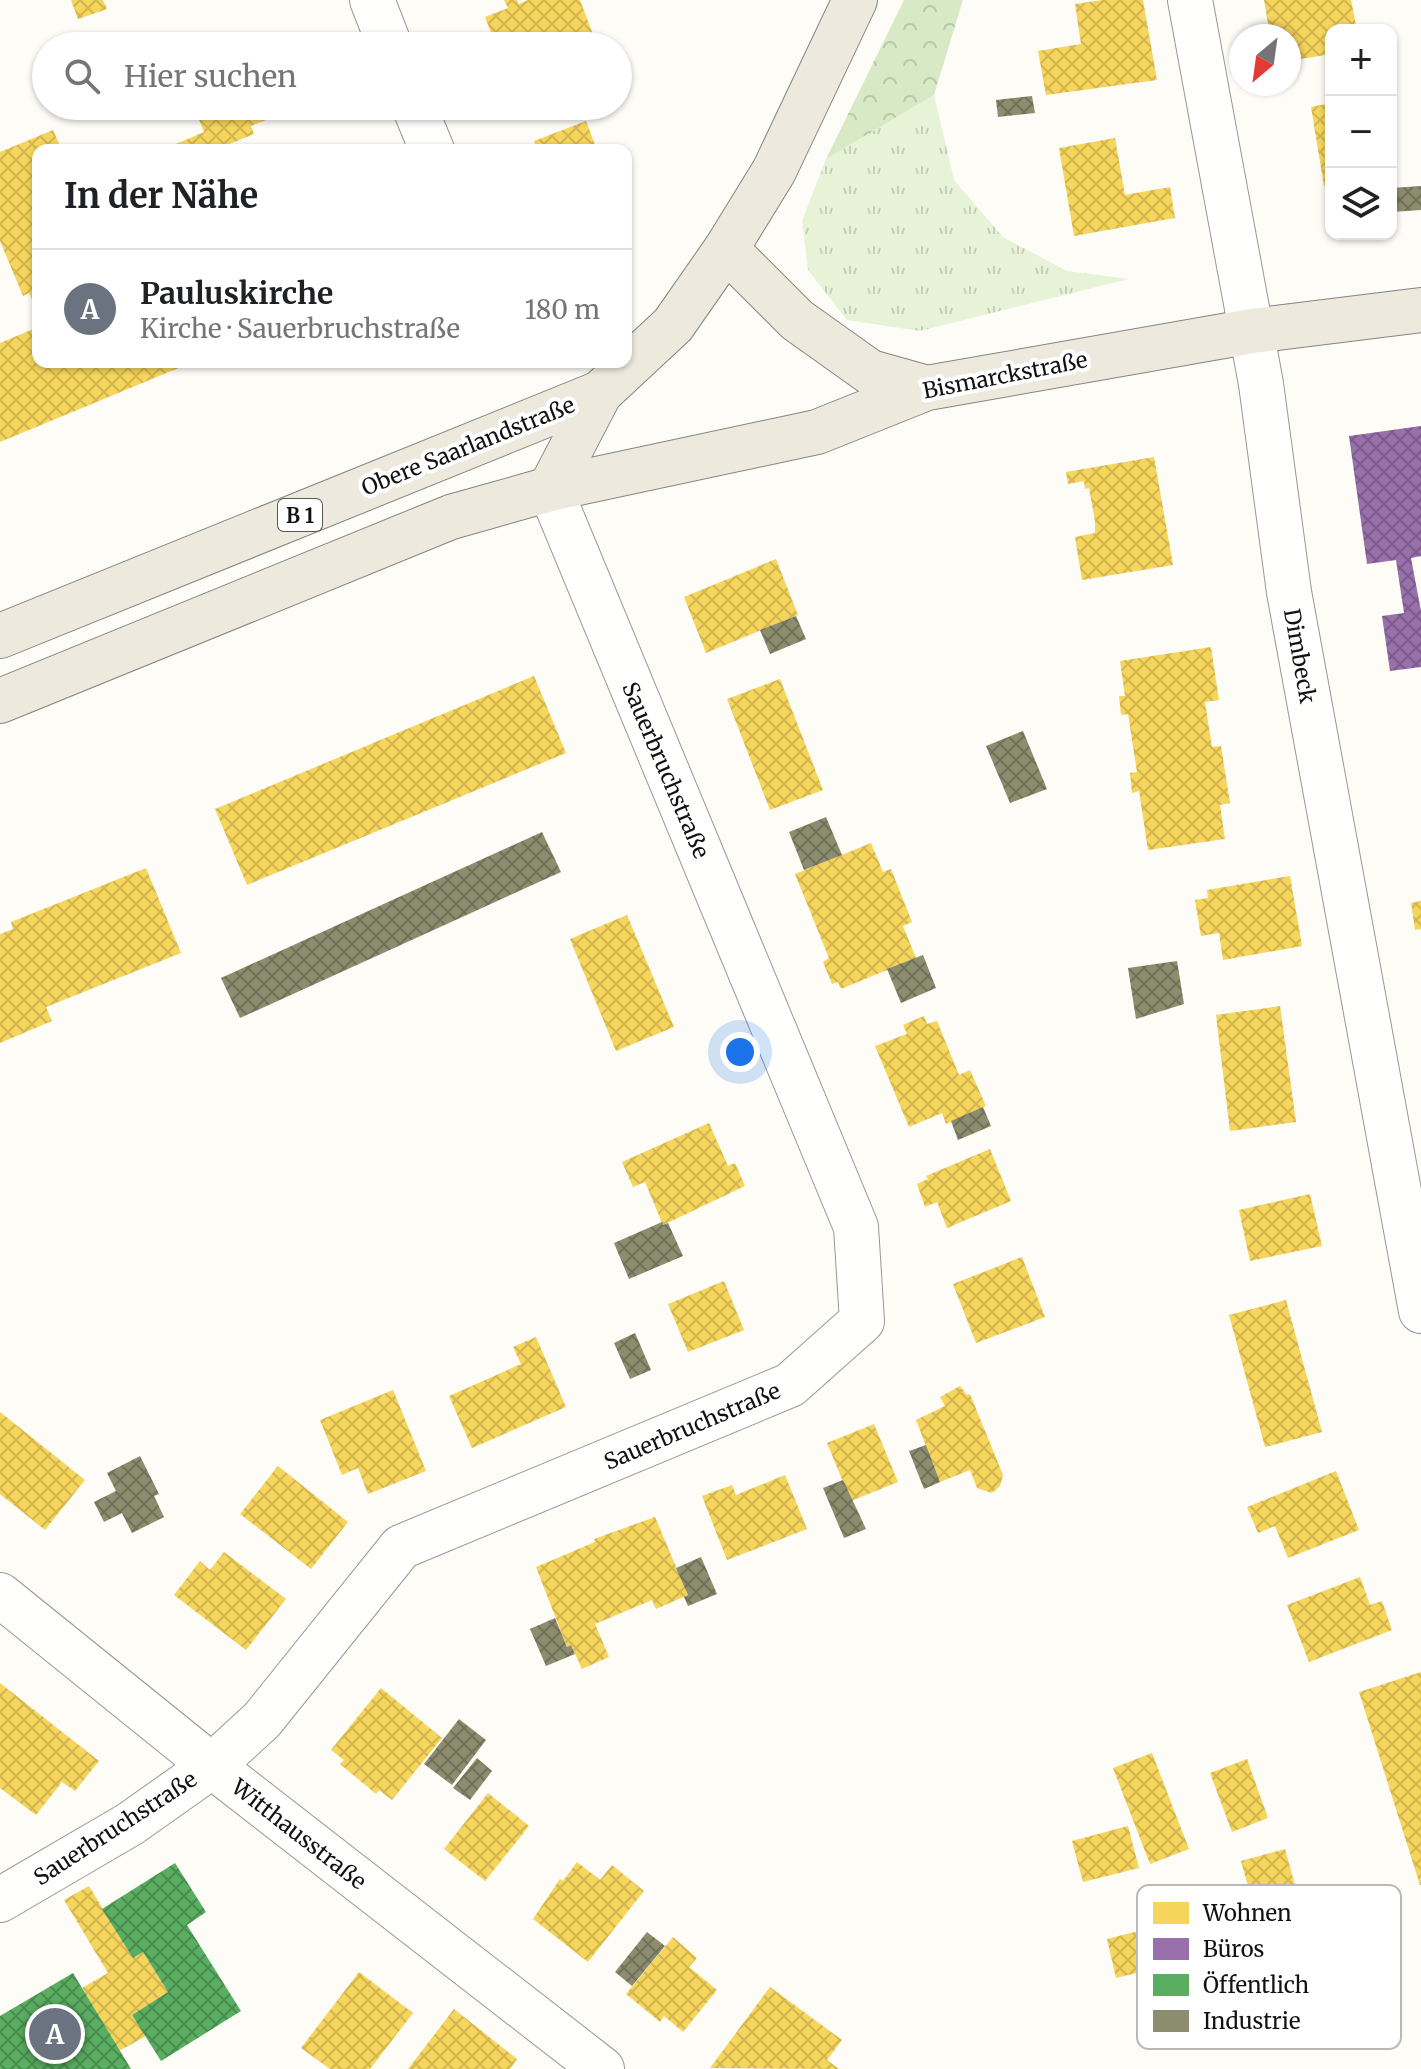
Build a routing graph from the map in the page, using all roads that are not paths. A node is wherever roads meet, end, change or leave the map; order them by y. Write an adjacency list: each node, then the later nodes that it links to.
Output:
1 (372, 0): 4 (street)
2 (855, 0): 7 (main road, B 1)
3 (1190, 0): 9 (street, Dimbeck)
4 (385, 32)
5 (420, 120): 6 (street)
6 (430, 144)
7 (726, 249): 10 (main road, B 1); 12 (main road)
8 (1421, 310): 9 (main road, Bismarckstraße)
9 (1252, 331): 12 (main road, Bismarckstraße); 17 (street, Dimbeck)
10 (632, 363)
11 (627, 368): 13 (main road, B 1)
12 (927, 388): 14 (main road, Bismarckstraße)
13 (600, 393): 14 (main road, Obere Saarlandstraße / B 1); 15 (main road, Obere Saarlandstraße / B 1)
14 (550, 489): 16 (main road); 19 (street, Sauerbruchstraße)
15 (0, 636)
16 (0, 701)
17 (1421, 1311)
18 (0, 1595): 19 (street, Witthausstraße)
19 (212, 1766): 20 (street, Sauerbruchstraße); 21 (street, Witthausstraße)
20 (0, 1900)
21 (602, 2069)

